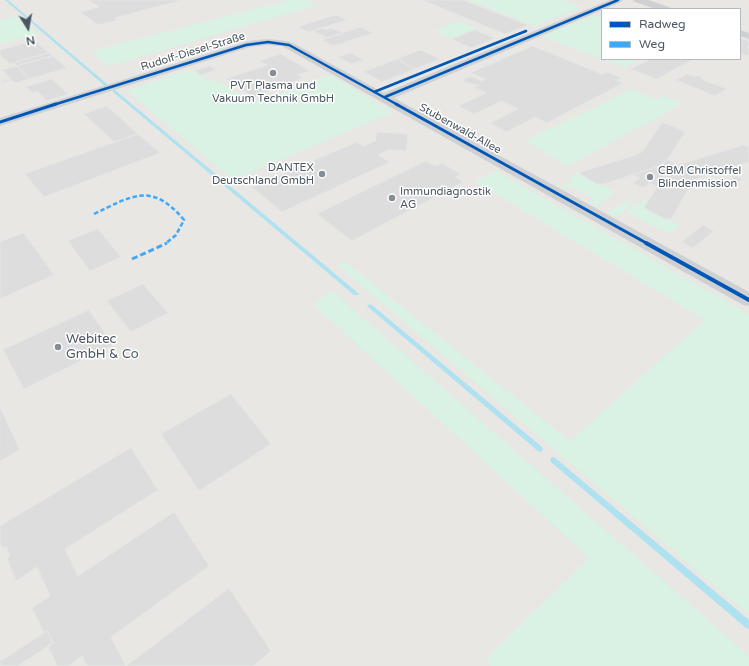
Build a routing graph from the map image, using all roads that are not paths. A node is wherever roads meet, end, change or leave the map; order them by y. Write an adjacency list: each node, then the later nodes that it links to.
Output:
1 (618, 0): 4 (street, Stubenwald-Allee)
2 (638, 0): 3 (street)
3 (663, 8)
4 (385, 97): 5 (street, Rudolf-Diesel-Straße); 6 (street, Stubenwald-Allee)
5 (3, 117)
6 (749, 300)

